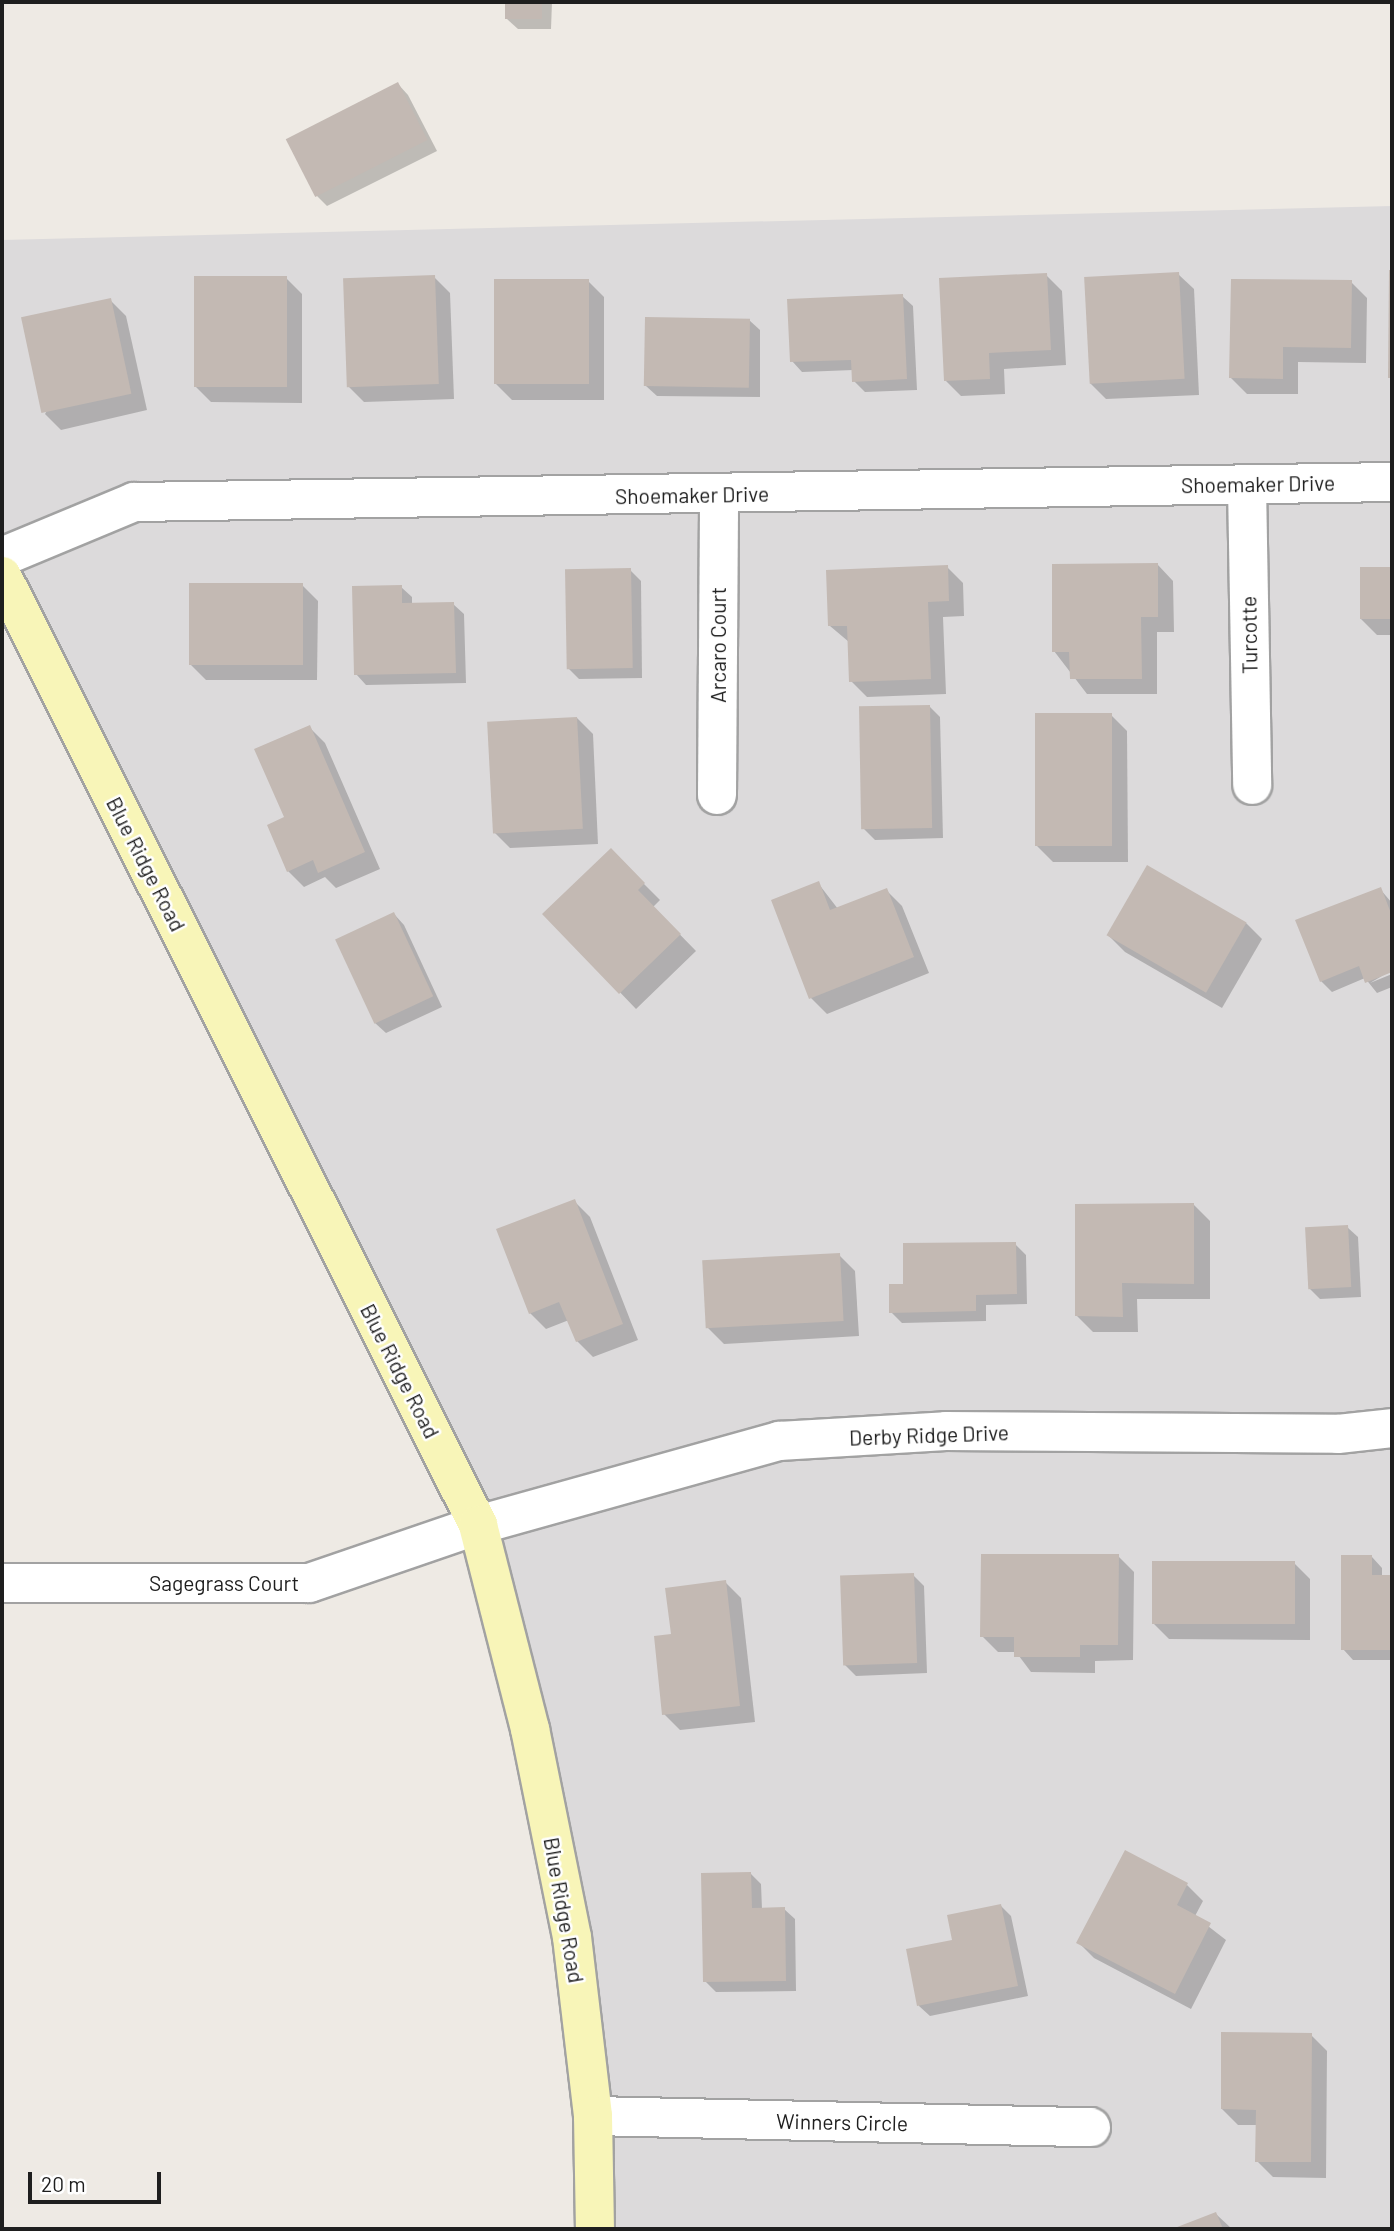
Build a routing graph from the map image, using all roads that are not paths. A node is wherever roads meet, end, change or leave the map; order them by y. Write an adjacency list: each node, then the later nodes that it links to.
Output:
1 (1392, 482): 2 (street, Shoemaker Drive)
2 (1247, 485): 3 (street, Shoemaker Drive); 6 (street, Turcotte)
3 (719, 495): 4 (street, Shoemaker Drive); 7 (street, Arcaro Court)
4 (2, 557)
5 (2, 576): 9 (street, Blue Ridge Road)
6 (1252, 785)
7 (717, 794)
8 (1392, 1428): 9 (street, Derby Ridge Drive)
9 (478, 1525): 10 (street, Sagegrass Court); 11 (street, Blue Ridge Road)
10 (2, 1583)
11 (593, 2116): 12 (street, Winners Circle); 13 (street, Blue Ridge Road)
12 (1091, 2127)
13 (595, 2229)

